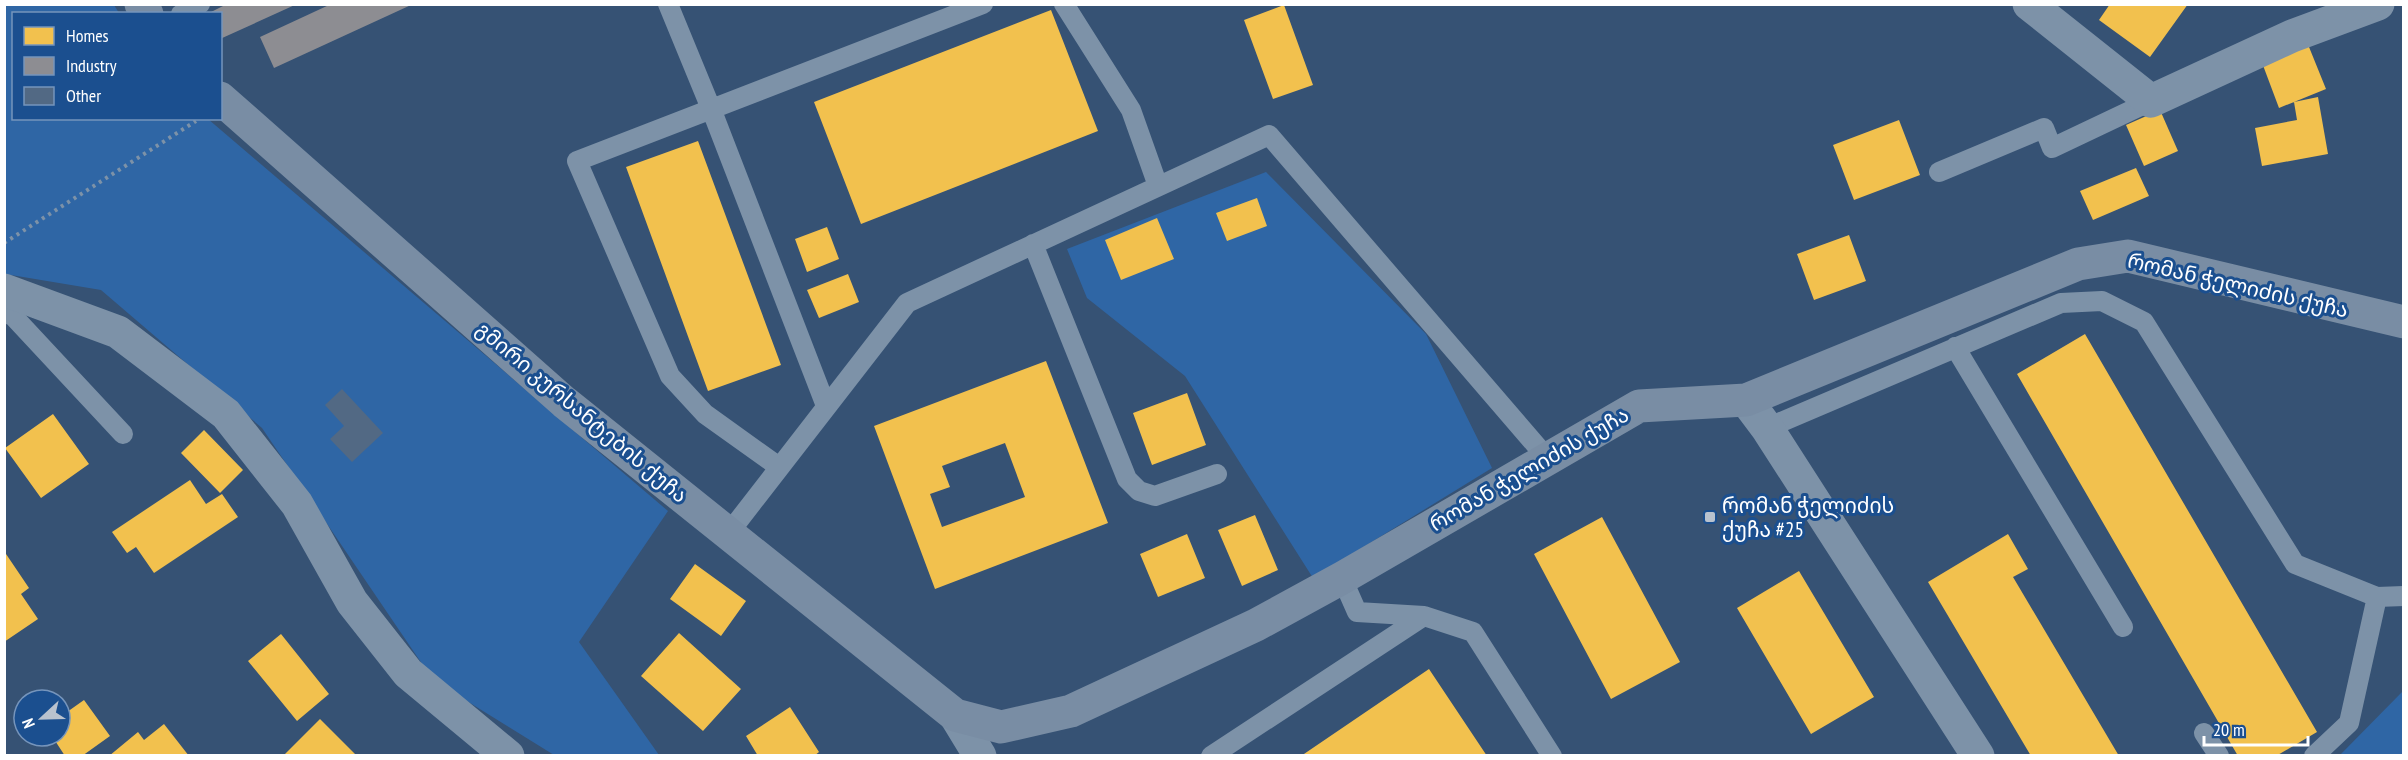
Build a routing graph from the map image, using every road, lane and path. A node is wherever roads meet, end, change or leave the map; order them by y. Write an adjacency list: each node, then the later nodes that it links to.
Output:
1 (200, 4): 7 (lane)
2 (668, 4): 10 (lane)
3 (983, 4): 10 (lane)
4 (1064, 4): 13 (lane)
5 (2029, 4): 9 (street)
6 (2378, 4): 9 (street)
7 (185, 12)
8 (222, 100): 27 (street, გმირი კურსანტების ქუჩა)
9 (2151, 101): 12 (lane)
10 (712, 111): 21 (lane); 25 (lane)
11 (193, 123): 14 (path)
12 (1939, 172)
13 (1158, 186): 15 (lane); 24 (lane)
14 (4, 243)
15 (1033, 244): 21 (lane); 26 (lane)
16 (4, 290): 35 (street)
17 (4, 312): 23 (lane)
18 (2403, 322): 20 (street, რომან ჭელიძის ქუჩა)
19 (1955, 347): 22 (lane); 30 (lane); 32 (lane)
20 (1746, 400): 22 (street); 24 (street, რომან ჭელიძის ქუჩა)
21 (826, 406): 25 (lane)
22 (1767, 428): 39 (street)
23 (123, 434)
24 (1547, 458): 28 (street, რომან ჭელიძის ქუჩა)
25 (779, 467): 27 (lane)
26 (1217, 474)
27 (728, 534): 33 (street, გმირი კურსანტების ქუჩა)
28 (1342, 578): 31 (lane); 33 (street, რომან ჭელიძის ქუჩა)
29 (2403, 596): 30 (lane)
30 (2377, 597): 41 (lane)
31 (1424, 616): 37 (lane); 38 (lane)
32 (2123, 627)
33 (955, 715): 36 (street)
34 (2204, 733): 40 (lane)
35 (508, 756)
36 (980, 756)
37 (1211, 756)
38 (1552, 756)
39 (1978, 756)
40 (2219, 756)
41 (2314, 756)

